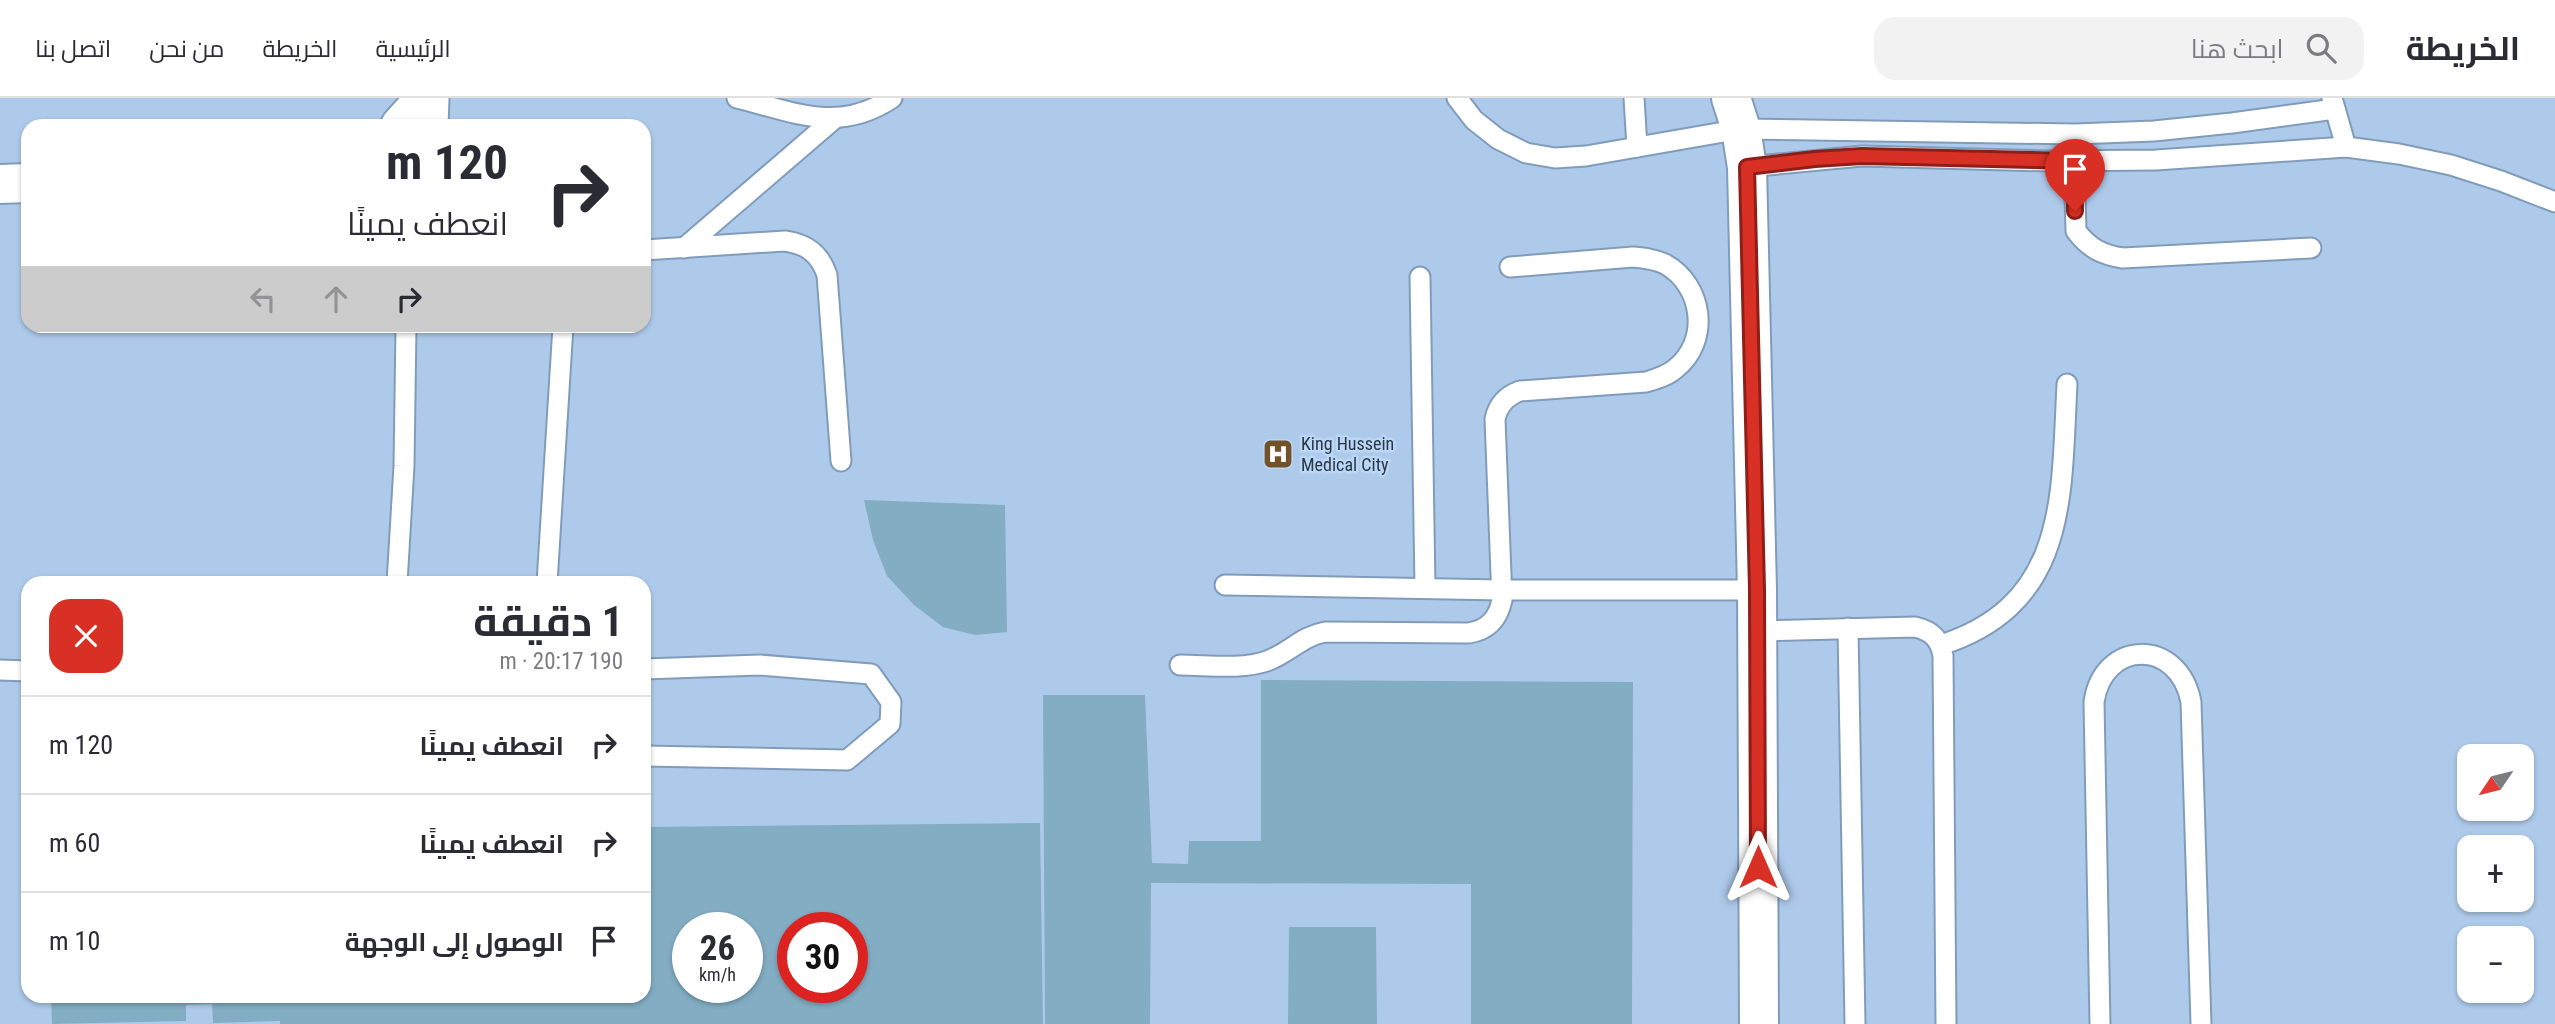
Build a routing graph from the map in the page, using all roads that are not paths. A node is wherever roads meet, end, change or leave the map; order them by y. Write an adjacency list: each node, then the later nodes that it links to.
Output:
1 (425, 98): 9 (street)
2 (439, 98): 10 (lane)
3 (737, 98): 11 (lane)
4 (892, 98): 11 (lane)
5 (1457, 98): 13 (lane)
6 (1634, 98): 13 (lane)
7 (2334, 104): 8 (lane); 12 (lane)
8 (1736, 114): 13 (lane); 15 (street)
9 (406, 119)
10 (438, 119)
11 (834, 119): 19 (lane)
12 (2346, 146): 14 (lane); 18 (lane)
13 (1637, 147)
14 (2074, 161): 15 (lane); 20 (lane)
15 (1747, 167): 33 (street)
16 (21, 183): 17 (street)
17 (0, 184)
18 (2555, 202)
19 (684, 248): 21 (lane); 27 (lane)
20 (2311, 248)
21 (651, 250)
22 (1510, 267): 32 (lane)
23 (1420, 277): 31 (lane)
24 (406, 333): 28 (lane)
25 (563, 333): 29 (lane)
26 (2067, 384): 36 (lane)
27 (841, 461)
28 (397, 576)
29 (547, 576)
30 (1225, 585): 31 (lane)
31 (1425, 587): 32 (lane)
32 (1502, 590): 33 (lane); 37 (lane)
33 (1757, 590): 35 (street)
34 (1848, 628): 35 (lane); 36 (lane); 43 (lane)
35 (1757, 631): 42 (street)
36 (1941, 645): 44 (lane)
37 (1180, 664)
38 (651, 669): 41 (lane)
39 (0, 670): 40 (lane)
40 (21, 671)
41 (651, 755)
42 (1759, 1024)
43 (1855, 1024)
44 (1946, 1024)
45 (2100, 1024): 46 (lane)
46 (2201, 1024)

